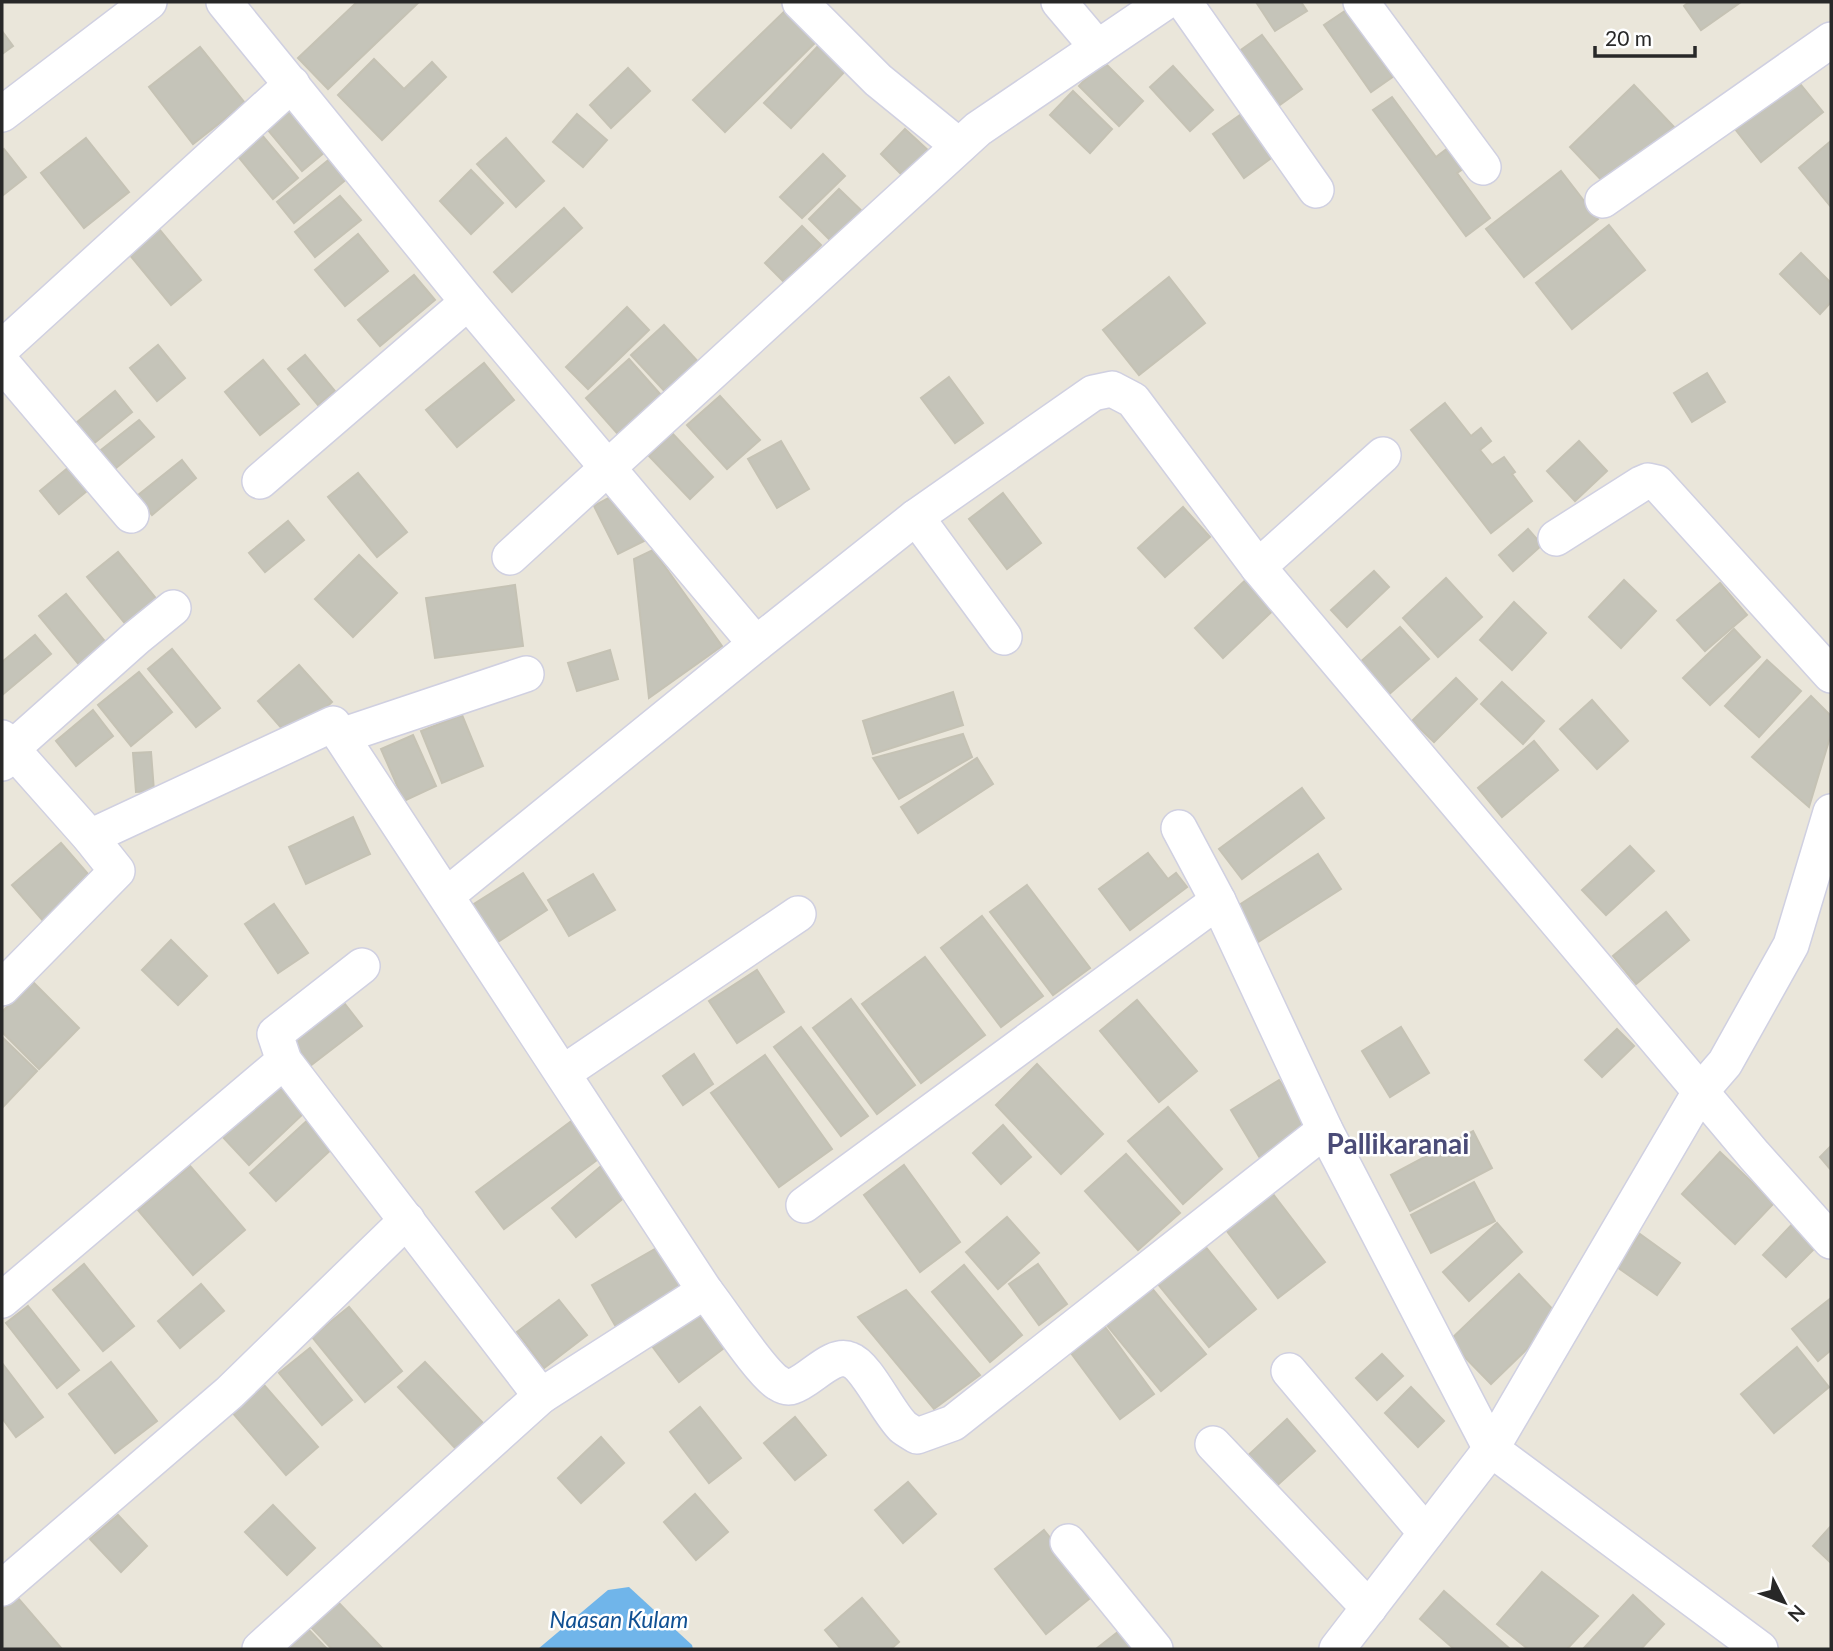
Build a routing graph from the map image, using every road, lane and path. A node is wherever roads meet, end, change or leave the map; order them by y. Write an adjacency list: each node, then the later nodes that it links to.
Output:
1 (149, 2): 11 (street)
2 (224, 2): 10 (street)
3 (800, 2): 12 (street)
4 (1059, 2): 9 (street)
5 (1165, 2): 9 (street)
6 (1184, 2): 14 (street)
7 (1361, 2): 13 (street)
8 (1831, 40): 15 (street)
9 (1098, 48): 12 (street)
10 (292, 84): 16 (street); 17 (street)
11 (2, 114)
12 (959, 146): 20 (street)
13 (1483, 167)
14 (1316, 190)
15 (1603, 200)
16 (468, 302): 20 (street); 21 (street)
17 (2, 348)
18 (2, 363): 22 (street)
19 (1383, 454): 26 (street)
20 (606, 469): 25 (street); 29 (street)
21 (260, 481)
22 (131, 515)
23 (916, 517): 26 (street); 28 (street); 29 (street)
24 (1556, 538): 31 (street)
25 (510, 557)
26 (1258, 567): 44 (street)
27 (173, 608): 33 (street)
28 (1004, 637)
29 (755, 644): 37 (street)
30 (526, 674): 32 (street)
31 (1831, 675)
32 (341, 736): 36 (street); 37 (street)
33 (5, 751): 36 (street)
34 (1831, 812): 44 (street)
35 (1179, 828): 38 (street)
36 (90, 837): 41 (street)
37 (447, 895): 43 (street)
38 (1217, 901): 45 (street); 46 (street)
39 (798, 914): 43 (street)
40 (362, 966): 42 (street)
41 (2, 988)
42 (284, 1061): 47 (street); 50 (street)
43 (563, 1073): 49 (street)
44 (1700, 1092): 48 (street); 54 (street)
45 (1325, 1130): 49 (street); 54 (street)
46 (804, 1205)
47 (407, 1220): 52 (street); 57 (street)
48 (1831, 1241)
49 (705, 1291): 52 (street)
50 (2, 1300)
51 (1289, 1371): 55 (street)
52 (541, 1396): 59 (street)
53 (1213, 1444): 58 (street)
54 (1491, 1449): 55 (street); 62 (street)
55 (1426, 1533): 58 (street)
56 (1068, 1542): 60 (street)
57 (2, 1588)
58 (1368, 1608): 61 (street)
59 (260, 1649)
60 (1155, 1649)
61 (1337, 1649)
62 (1760, 1649)

